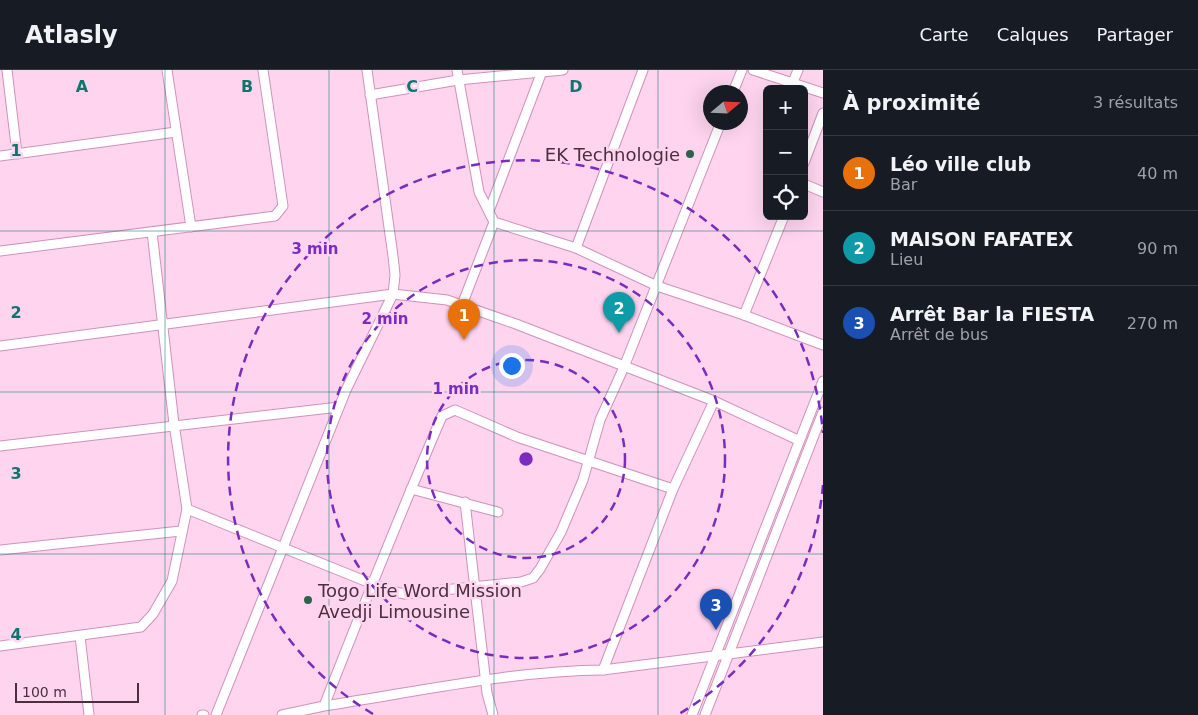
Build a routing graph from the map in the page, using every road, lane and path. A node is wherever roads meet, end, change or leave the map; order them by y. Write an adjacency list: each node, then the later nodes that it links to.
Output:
1 (7, 70): 21 (street)
2 (167, 70): 19 (street)
3 (263, 70): 28 (street)
4 (367, 70): 16 (street)
5 (457, 70): 12 (street)
6 (563, 70): 11 (street)
7 (643, 70): 30 (street)
8 (742, 70): 14 (street)
9 (753, 70): 13 (street)
10 (798, 70): 13 (street)
11 (541, 74): 12 (street); 25 (street)
12 (458, 80): 16 (street); 25 (street)
13 (793, 82): 15 (street)
14 (736, 85)
15 (823, 93)
16 (370, 95): 33 (street)
17 (823, 113): 20 (street)
18 (718, 130): 32 (street)
19 (176, 132): 21 (street); 28 (street)
20 (808, 153)
21 (17, 154): 22 (street)
22 (0, 156)
23 (808, 186): 24 (street)
24 (823, 192)
25 (489, 211): 27 (street)
26 (782, 220): 35 (street)
27 (494, 222): 30 (street); 34 (street)
28 (191, 228): 29 (street)
29 (152, 232): 31 (street); 36 (street)
30 (576, 248): 32 (street)
31 (0, 251)
32 (657, 286): 35 (street); 39 (street)
33 (393, 294): 34 (street); 36 (street); 42 (street)
34 (462, 305): 39 (street)
35 (744, 315): 38 (street)
36 (163, 323): 37 (street); 44 (street)
37 (0, 346)
38 (823, 346)
39 (624, 367): 41 (street); 47 (street)
40 (823, 381): 45 (street)
41 (714, 401): 45 (street); 49 (street)
42 (339, 407): 44 (street); 54 (street)
43 (823, 412): 62 (street)
44 (174, 424): 46 (street); 51 (street)
45 (798, 440): 61 (street)
46 (0, 446)
47 (587, 459): 48 (street); 49 (street); 57 (street)
48 (411, 489): 50 (street); 56 (street)
49 (673, 489): 63 (street)
50 (465, 502): 52 (street); 57 (street)
51 (187, 509): 53 (street); 54 (street)
52 (498, 512)
53 (181, 531): 55 (street); 58 (street)
54 (283, 549): 56 (street); 67 (street)
55 (0, 550)
56 (371, 584): 57 (street); 65 (street)
57 (476, 587): 64 (street)
58 (80, 636): 60 (street); 66 (street)
59 (823, 642): 62 (street)
60 (0, 646)
61 (716, 655): 62 (street); 63 (street); 70 (street)
62 (729, 656): 71 (street)
63 (603, 670): 64 (street)
64 (485, 681): 65 (street); 69 (street)
65 (324, 706): 68 (street)
66 (89, 715)
67 (216, 715)
68 (282, 715)
69 (493, 715)
70 (692, 715)
71 (705, 715)

